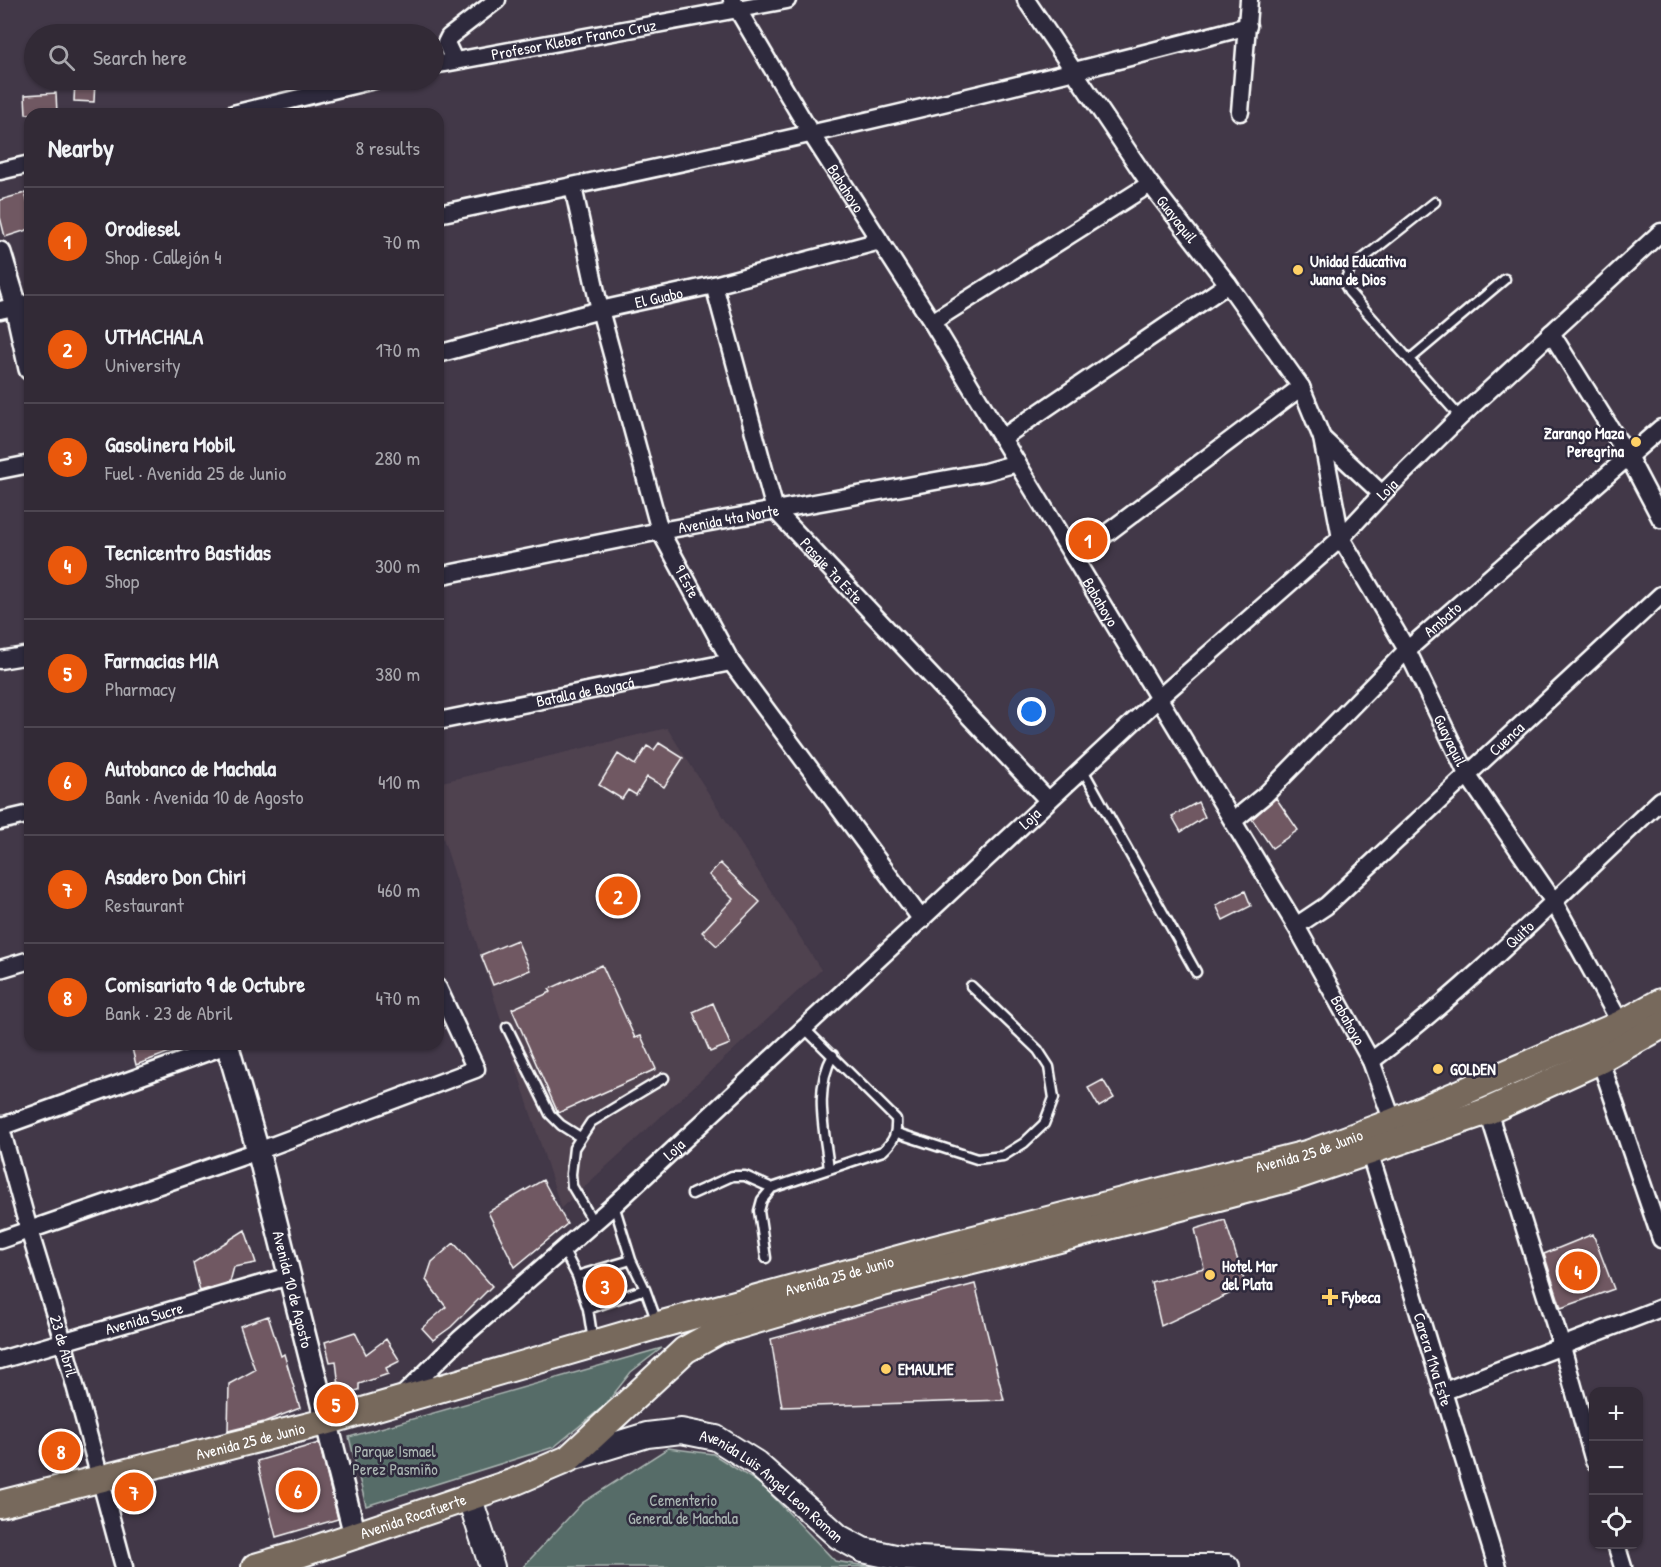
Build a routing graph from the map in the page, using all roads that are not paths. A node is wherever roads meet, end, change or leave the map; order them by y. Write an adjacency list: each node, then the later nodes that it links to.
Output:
1 (496, 0): 7 (street)
2 (787, 0): 5 (street, Profesor Kleber Franco Cruz)
3 (1026, 0): 9 (street, Guayaquil)
4 (1249, 0): 6 (street)
5 (734, 4): 7 (street, Profesor Kleber Franco Cruz); 13 (street, Babahoyo)
6 (1248, 26): 9 (street); 12 (street)
7 (454, 60): 8 (street, Profesor Kleber Franco Cruz)
8 (444, 62)
9 (1075, 73): 13 (street); 16 (street, Guayaquil)
10 (333, 90): 11 (street)
11 (258, 108)
12 (1240, 112)
13 (810, 132): 17 (street); 21 (street, Babahoyo)
14 (24, 165): 15 (street)
15 (0, 171)
16 (1150, 184): 24 (street, Guayaquil); 28 (street)
17 (573, 187): 19 (street); 27 (street, 9 Este)
18 (1435, 202): 32 (lane)
19 (444, 213)
20 (1661, 232): 29 (street, Loja)
21 (880, 241): 25 (street, El Guabo); 28 (street, Babahoyo)
22 (0, 253): 26 (street)
23 (1505, 279): 32 (lane)
24 (1228, 284): 33 (street, Guayaquil); 36 (street)
25 (714, 285): 27 (street, El Guabo); 43 (street, Pasaje 7a Este)
26 (15, 306): 30 (street)
27 (600, 310): 31 (street, El Guabo); 45 (street, 9 Este)
28 (932, 322): 36 (street, Babahoyo)
29 (1551, 333): 34 (street, Loja); 38 (street)
30 (24, 344)
31 (444, 352)
32 (1409, 360): 34 (lane)
33 (1301, 387): 37 (street, Guayaquil); 47 (street)
34 (1460, 417): 42 (street, Loja)
35 (1661, 429): 38 (street, Ambato)
36 (1002, 438): 39 (street, Babahoyo)
37 (1322, 438): 42 (street, Guayaquil); 46 (street, Guayaquil)
38 (1629, 458): 44 (street); 50 (street, Ambato)
39 (1017, 463): 43 (street, Avenida 4ta Norte); 47 (street, Babahoyo)
40 (24, 465): 41 (street)
41 (0, 470)
42 (1382, 494): 46 (street, Loja)
43 (775, 510): 45 (street, Avenida 4ta Norte); 58 (street, Pasaje 7a Este)
44 (1661, 519)
45 (660, 531): 48 (street, Avenida 4ta Norte); 53 (street, 9 Este)
46 (1341, 538): 50 (street, Guayaquil); 54 (street, Loja)
47 (1074, 558): 54 (street, Babahoyo)
48 (444, 575)
49 (1661, 595): 57 (street, Cuenca)
50 (1407, 650): 57 (street, Guayaquil); 62 (street, Ambato)
51 (24, 656): 52 (street)
52 (0, 660)
53 (731, 662): 55 (street, Batalla de Boyacá); 64 (street, 9 Este)
54 (1159, 698): 56 (street, Loja); 62 (street, Babahoyo)
55 (444, 720)
56 (1083, 770): 58 (street, Loja); 68 (lane)
57 (1467, 776): 63 (street, Guayaquil); 65 (street, Cuenca)
58 (1048, 800): 64 (street, Loja)
59 (1661, 800): 63 (street, Quito)
60 (24, 815): 61 (street)
61 (0, 821)
62 (1233, 821): 65 (street, Babahoyo)
63 (1554, 902): 72 (street, Guayaquil); 80 (street, Quito)
64 (922, 920): 75 (street, Loja)
65 (1296, 926): 80 (street, Babahoyo)
66 (24, 962): 67 (street)
67 (0, 969)
68 (1196, 972)
69 (971, 986): 85 (lane)
70 (444, 1001): 87 (street)
71 (1661, 1002): 72 (main road, Avenida 25 de Junio)
72 (1622, 1024): 83 (main road, Avenida 25 de Junio)
73 (1661, 1026): 79 (main road, Avenida 25 de Junio)
74 (507, 1027): 86 (lane)
75 (805, 1029): 78 (lane); 92 (street, Loja)
76 (210, 1050): 84 (street)
77 (229, 1050): 87 (street, Avenida 10 de Agosto)
78 (833, 1056): 85 (lane); 89 (lane)
79 (1600, 1060): 82 (main road, Avenida 25 de Junio); 95 (street)
80 (1371, 1061): 83 (street, Babahoyo)
81 (664, 1078): 86 (lane)
82 (1488, 1111): 88 (main road, Avenida 25 de Junio); 108 (street)
83 (1393, 1122): 105 (main road, Avenida 25 de Junio)
84 (0, 1126): 94 (street, 23 de Abril)
85 (897, 1133): 89 (lane)
86 (580, 1137): 93 (lane)
87 (258, 1151): 94 (street); 100 (street, Avenida 10 de Agosto)
88 (1369, 1151): 110 (street, Carera 11va Este); 114 (main road, Avenida 25 de Junio)
89 (829, 1169): 90 (lane)
90 (772, 1188): 91 (lane); 98 (lane)
91 (692, 1194)
92 (614, 1205): 93 (street, Loja); 99 (lane)
93 (594, 1223): 97 (street, Loja)
94 (29, 1230): 96 (street); 106 (street, 23 de Abril)
95 (1661, 1239)
96 (0, 1240)
97 (563, 1250): 101 (lane); 111 (street, Loja)
98 (765, 1258)
99 (631, 1260): 101 (lane); 102 (lane)
100 (289, 1276): 106 (street, Avenida Sucre); 112 (street, Avenida 10 de Agosto)
101 (577, 1276): 104 (lane)
102 (645, 1289): 104 (lane); 105 (lane)
103 (1661, 1308): 108 (street)
104 (588, 1309): 107 (lane)
105 (658, 1325): 107 (main road, Avenida 25 de Junio)
106 (63, 1341): 109 (street, Avenida Sucre); 115 (street, 23 de Abril)
107 (593, 1344): 111 (main road, Avenida 25 de Junio)
108 (1562, 1347): 110 (street); 113 (street)
109 (0, 1360)
110 (1442, 1392): 127 (street, Carera 11va Este)
111 (397, 1400): 112 (main road, Avenida 25 de Junio)
112 (325, 1422): 115 (main road, Avenida 25 de Junio); 118 (street, Avenida 10 de Agosto)
113 (1589, 1446)
114 (568, 1459): 116 (main road, Avenida Rocafuerte); 124 (main road, Avenida Luis Angel Leon Roman)
115 (101, 1477): 117 (main road, Avenida 25 de Junio); 121 (street, 23 de Abril)
116 (469, 1496): 118 (main road, Avenida Rocafuerte); 123 (main road)
117 (0, 1504)
118 (355, 1535): 120 (main road, Avenida Rocafuerte)
119 (1617, 1549): 128 (street)
120 (299, 1561): 122 (main road, Avenida Rocafuerte)
121 (124, 1567)
122 (255, 1567)
123 (492, 1567)
124 (1076, 1567): 125 (main road, Avenida Luis Angel Leon Roman)
125 (1181, 1567): 126 (main road, Avenida Luis Angel Leon Roman)
126 (1227, 1567)
127 (1497, 1567)
128 (1623, 1567)

